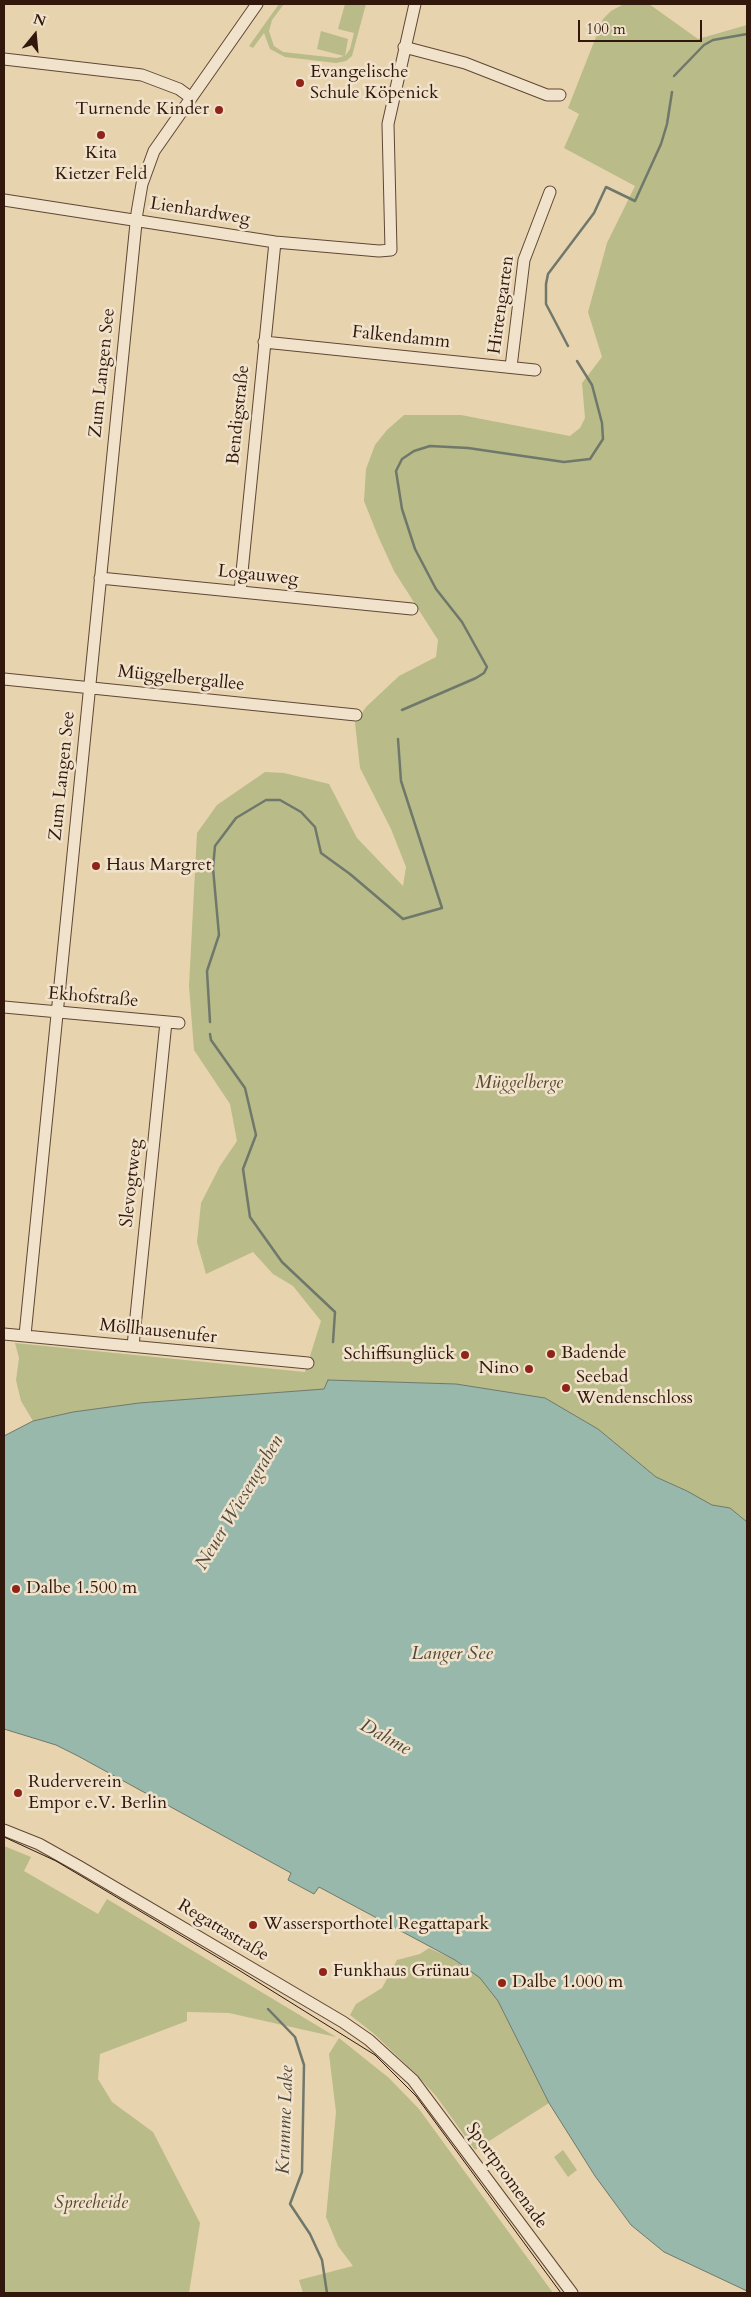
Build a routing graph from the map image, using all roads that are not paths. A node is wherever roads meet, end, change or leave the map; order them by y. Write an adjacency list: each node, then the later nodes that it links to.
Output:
1 (257, 4): 6 (street, Zum Langen See)
2 (415, 4): 3 (street)
3 (404, 47): 5 (street); 10 (street, Lienhardweg)
4 (4, 59): 6 (street)
5 (560, 95)
6 (190, 97): 9 (street, Zum Langen See)
7 (550, 192): 12 (street, Hirtengarten)
8 (4, 200): 9 (street, Lienhardweg)
9 (136, 219): 10 (street, Lienhardweg); 14 (street, Zum Langen See)
10 (275, 242): 11 (street, Bendigstraße)
11 (264, 342): 12 (street, Falkendamm); 15 (street, Bendigstraße)
12 (512, 367): 13 (street, Falkendamm)
13 (535, 370)
14 (100, 578): 15 (street, Logauweg); 18 (street, Zum Langen See)
15 (240, 592): 16 (street, Logauweg)
16 (412, 609)
17 (4, 679): 18 (street, Müggelbergallee)
18 (90, 688): 19 (street, Müggelbergallee); 21 (street, Zum Langen See)
19 (356, 715)
20 (4, 1007): 21 (street, Ekhofstraße)
21 (56, 1012): 22 (street, Ekhofstraße); 25 (street, Zum Langen See)
22 (166, 1022): 23 (street, Ekhofstraße); 26 (street, Slevogtweg)
23 (179, 1023)
24 (4, 1334): 25 (street, Möllhausenufer)
25 (24, 1336): 26 (street, Möllhausenufer)
26 (133, 1346): 27 (street, Möllhausenufer)
27 (308, 1363)
28 (4, 1830): 29 (street, Regattastraße)
29 (413, 2080): 30 (street, Sportpromenade)
30 (572, 2293)

